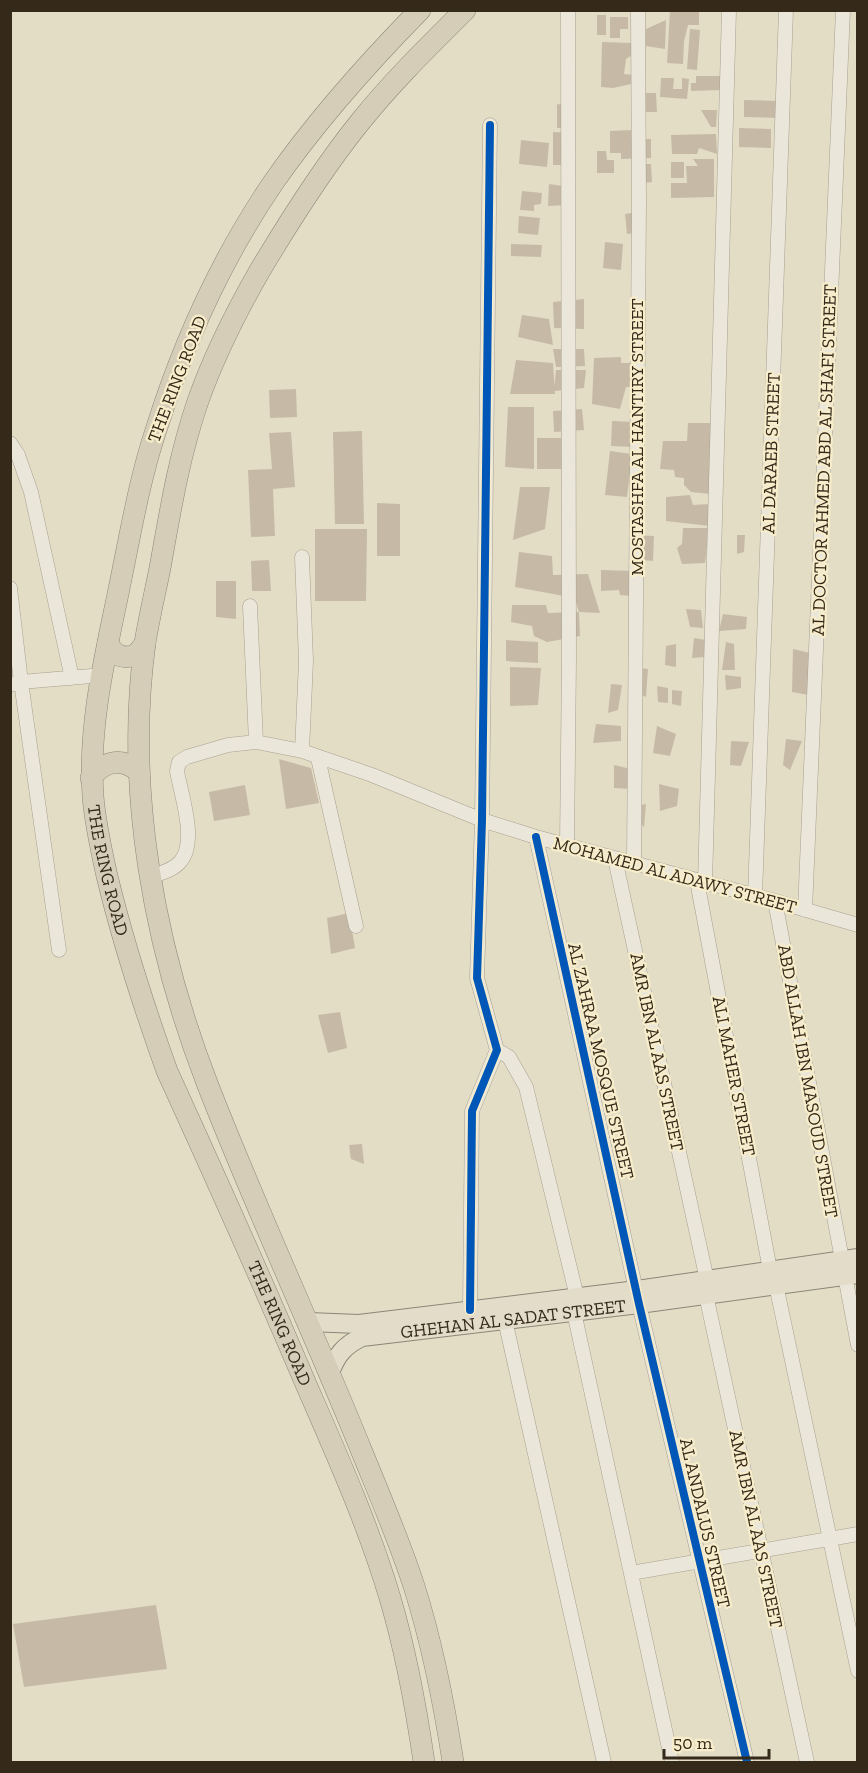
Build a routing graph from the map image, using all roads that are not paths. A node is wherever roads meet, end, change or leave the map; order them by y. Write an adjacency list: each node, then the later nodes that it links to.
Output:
1 (420, 10): 13 (highway, THE RING ROAD)
2 (465, 10): 14 (highway, THE RING ROAD)
3 (568, 10): 25 (street)
4 (638, 10): 27 (street, MOSTASHFA AL HANTIRY STREET)
5 (729, 10): 29 (street, ALI MAHER STREET)
6 (786, 10): 30 (street, AL DARAEB STREET)
7 (843, 10): 32 (street, AL DOCTOR AHMED ABD AL SHAFI STREET)
8 (490, 125): 23 (street)
9 (10, 443): 16 (street)
10 (302, 557): 19 (street)
11 (10, 588): 17 (street)
12 (250, 606): 18 (street)
13 (108, 643): 14 (highway); 15 (highway, THE RING ROAD)
14 (145, 644): 21 (highway, THE RING ROAD)
15 (103, 675): 16 (street); 22 (highway, THE RING ROAD)
16 (72, 678): 17 (street)
17 (16, 683): 35 (street)
18 (256, 742): 19 (street, MOHAMED AL ADAWY STREET); 28 (street, MOHAMED AL ADAWY STREET)
19 (302, 751): 20 (street, MOHAMED AL ADAWY STREET)
20 (318, 758): 23 (street, MOHAMED AL ADAWY STREET); 33 (street)
21 (139, 772): 22 (highway); 28 (highway, THE RING ROAD)
22 (92, 778): 53 (highway, THE RING ROAD)
23 (482, 820): 24 (street, MOHAMED AL ADAWY STREET); 36 (street)
24 (536, 837): 25 (street, MOHAMED AL ADAWY STREET); 40 (street, AL ZAHRAA MOSQUE STREET)
25 (567, 846): 26 (street, MOHAMED AL ADAWY STREET)
26 (615, 859): 27 (street, MOHAMED AL ADAWY STREET); 39 (street, AMR IBN AL AAS STREET)
27 (634, 864): 29 (street, MOHAMED AL ADAWY STREET)
28 (151, 877): 44 (highway, THE RING ROAD)
29 (701, 882): 30 (street, MOHAMED AL ADAWY STREET); 38 (street, ALI MAHER STREET)
30 (755, 896): 31 (street, MOHAMED AL ADAWY STREET)
31 (775, 901): 32 (street, MOHAMED AL ADAWY STREET); 37 (street, ABD ALLAH IBN MASOUD STREET)
32 (805, 910): 34 (street, MOHAMED AL ADAWY STREET)
33 (356, 926)
34 (858, 926)
35 (59, 950)
36 (497, 1050): 41 (street); 42 (street)
37 (850, 1267): 38 (main road, GHEHAN AL SADAT STREET); 45 (street, ABD ALLAH IBN MASOUD STREET)
38 (773, 1278): 39 (main road, GHEHAN AL SADAT STREET); 48 (street, ALI MAHER STREET)
39 (706, 1287): 40 (main road, GHEHAN AL SADAT STREET); 49 (street, AMR IBN AL AAS STREET)
40 (638, 1297): 41 (main road, GHEHAN AL SADAT STREET); 50 (street, AL ANDALUS STREET)
41 (575, 1305): 42 (main road, GHEHAN AL SADAT STREET); 43 (main road, GHEHAN AL SADAT STREET); 51 (street)
42 (470, 1310): 44 (main road, GHEHAN AL SADAT STREET)
43 (505, 1320): 46 (main road, GHEHAN AL SADAT STREET); 55 (street)
44 (308, 1322): 46 (highway, THE RING ROAD)
45 (858, 1345)
46 (330, 1372): 54 (highway, THE RING ROAD)
47 (858, 1534): 48 (street)
48 (830, 1539): 49 (street); 52 (street, ALI MAHER STREET)
49 (761, 1551): 50 (street); 58 (street, AMR IBN AL AAS STREET)
50 (698, 1562): 51 (street); 57 (street, AL ANDALUS STREET)
51 (631, 1573): 56 (street)
52 (858, 1671)
53 (424, 1762)
54 (453, 1762)
55 (604, 1762)
56 (672, 1762)
57 (747, 1762)
58 (807, 1762)

